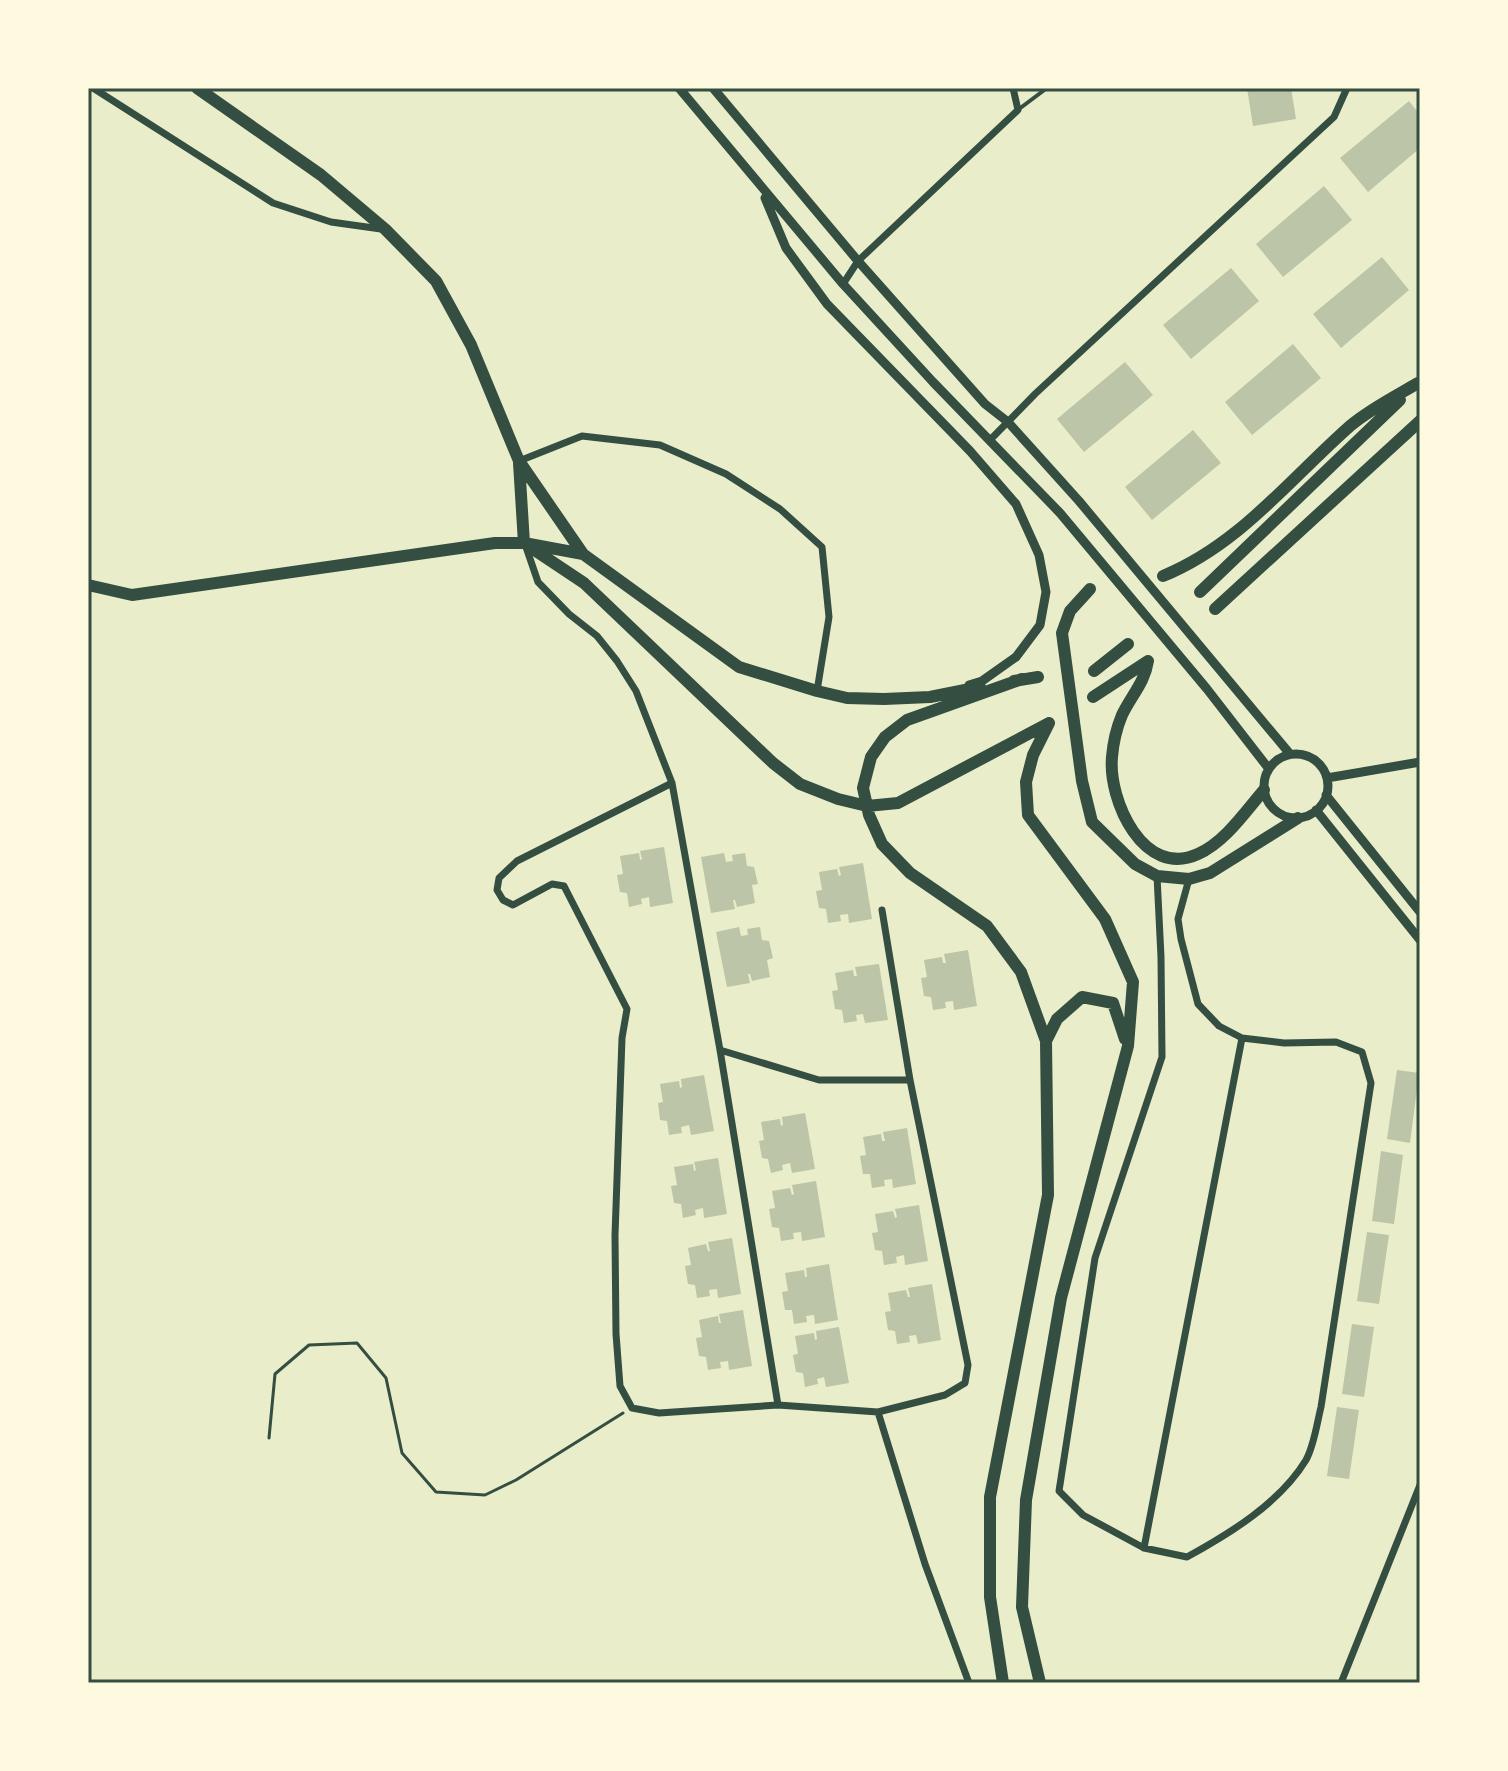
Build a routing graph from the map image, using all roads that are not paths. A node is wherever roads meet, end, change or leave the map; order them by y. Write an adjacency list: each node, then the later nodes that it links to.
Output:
1 (93, 88): 10 (street)
2 (197, 88): 10 (main road)
3 (679, 88): 9 (street)
4 (713, 88): 11 (street)
5 (1013, 88): 8 (street)
6 (1047, 88): 8 (lane)
7 (1347, 88): 15 (street)
8 (1018, 110): 11 (street)
9 (760, 187): 12 (street); 30 (street)
10 (385, 229): 17 (main road)
11 (858, 261): 12 (street); 15 (street)
12 (843, 284): 16 (street)
13 (1419, 382): 20 (main road); 23 (main road)
14 (1420, 421): 24 (main road)
15 (1008, 422): 16 (street); 32 (street)
16 (991, 439): 34 (street)
17 (519, 461): 18 (main road); 19 (main road); 29 (street)
18 (524, 543): 19 (main road); 21 (main road); 36 (street); 48 (main road)
19 (583, 554): 29 (main road)
20 (1163, 576)
21 (88, 585)
22 (1090, 589): 41 (main road)
23 (1200, 592)
24 (1215, 609)
25 (1128, 644): 26 (main road)
26 (1094, 671)
27 (1038, 677): 28 (main road)
28 (1022, 679): 30 (main road); 47 (main road)
29 (817, 691): 30 (main road)
30 (930, 697)
31 (1093, 697): 37 (main road)
32 (1290, 754): 34 (street); 35 (street)
33 (1420, 762): 35 (street)
34 (1269, 769): 37 (street)
35 (1327, 778): 38 (street)
36 (672, 783): 49 (street); 51 (street)
37 (1264, 790): 40 (street)
38 (1326, 795): 39 (street); 44 (street)
39 (1316, 810): 40 (street); 45 (street)
40 (1298, 818): 42 (main road)
41 (1157, 876): 42 (main road); 54 (street)
42 (1189, 879): 46 (street)
43 (882, 910): 50 (street)
44 (1420, 912)
45 (1420, 940)
46 (1242, 1038): 54 (street); 54 (street)
47 (1046, 1041): 48 (main road); 56 (main road)
48 (1128, 1046): 57 (main road)
49 (720, 1050): 50 (street); 51 (street)
50 (910, 1080): 52 (street)
51 (778, 1405): 52 (street)
52 (878, 1412): 55 (street)
53 (1420, 1485): 58 (street)
54 (1144, 1548)
55 (967, 1681)
56 (1003, 1683)
57 (1040, 1683)
58 (1341, 1683)

